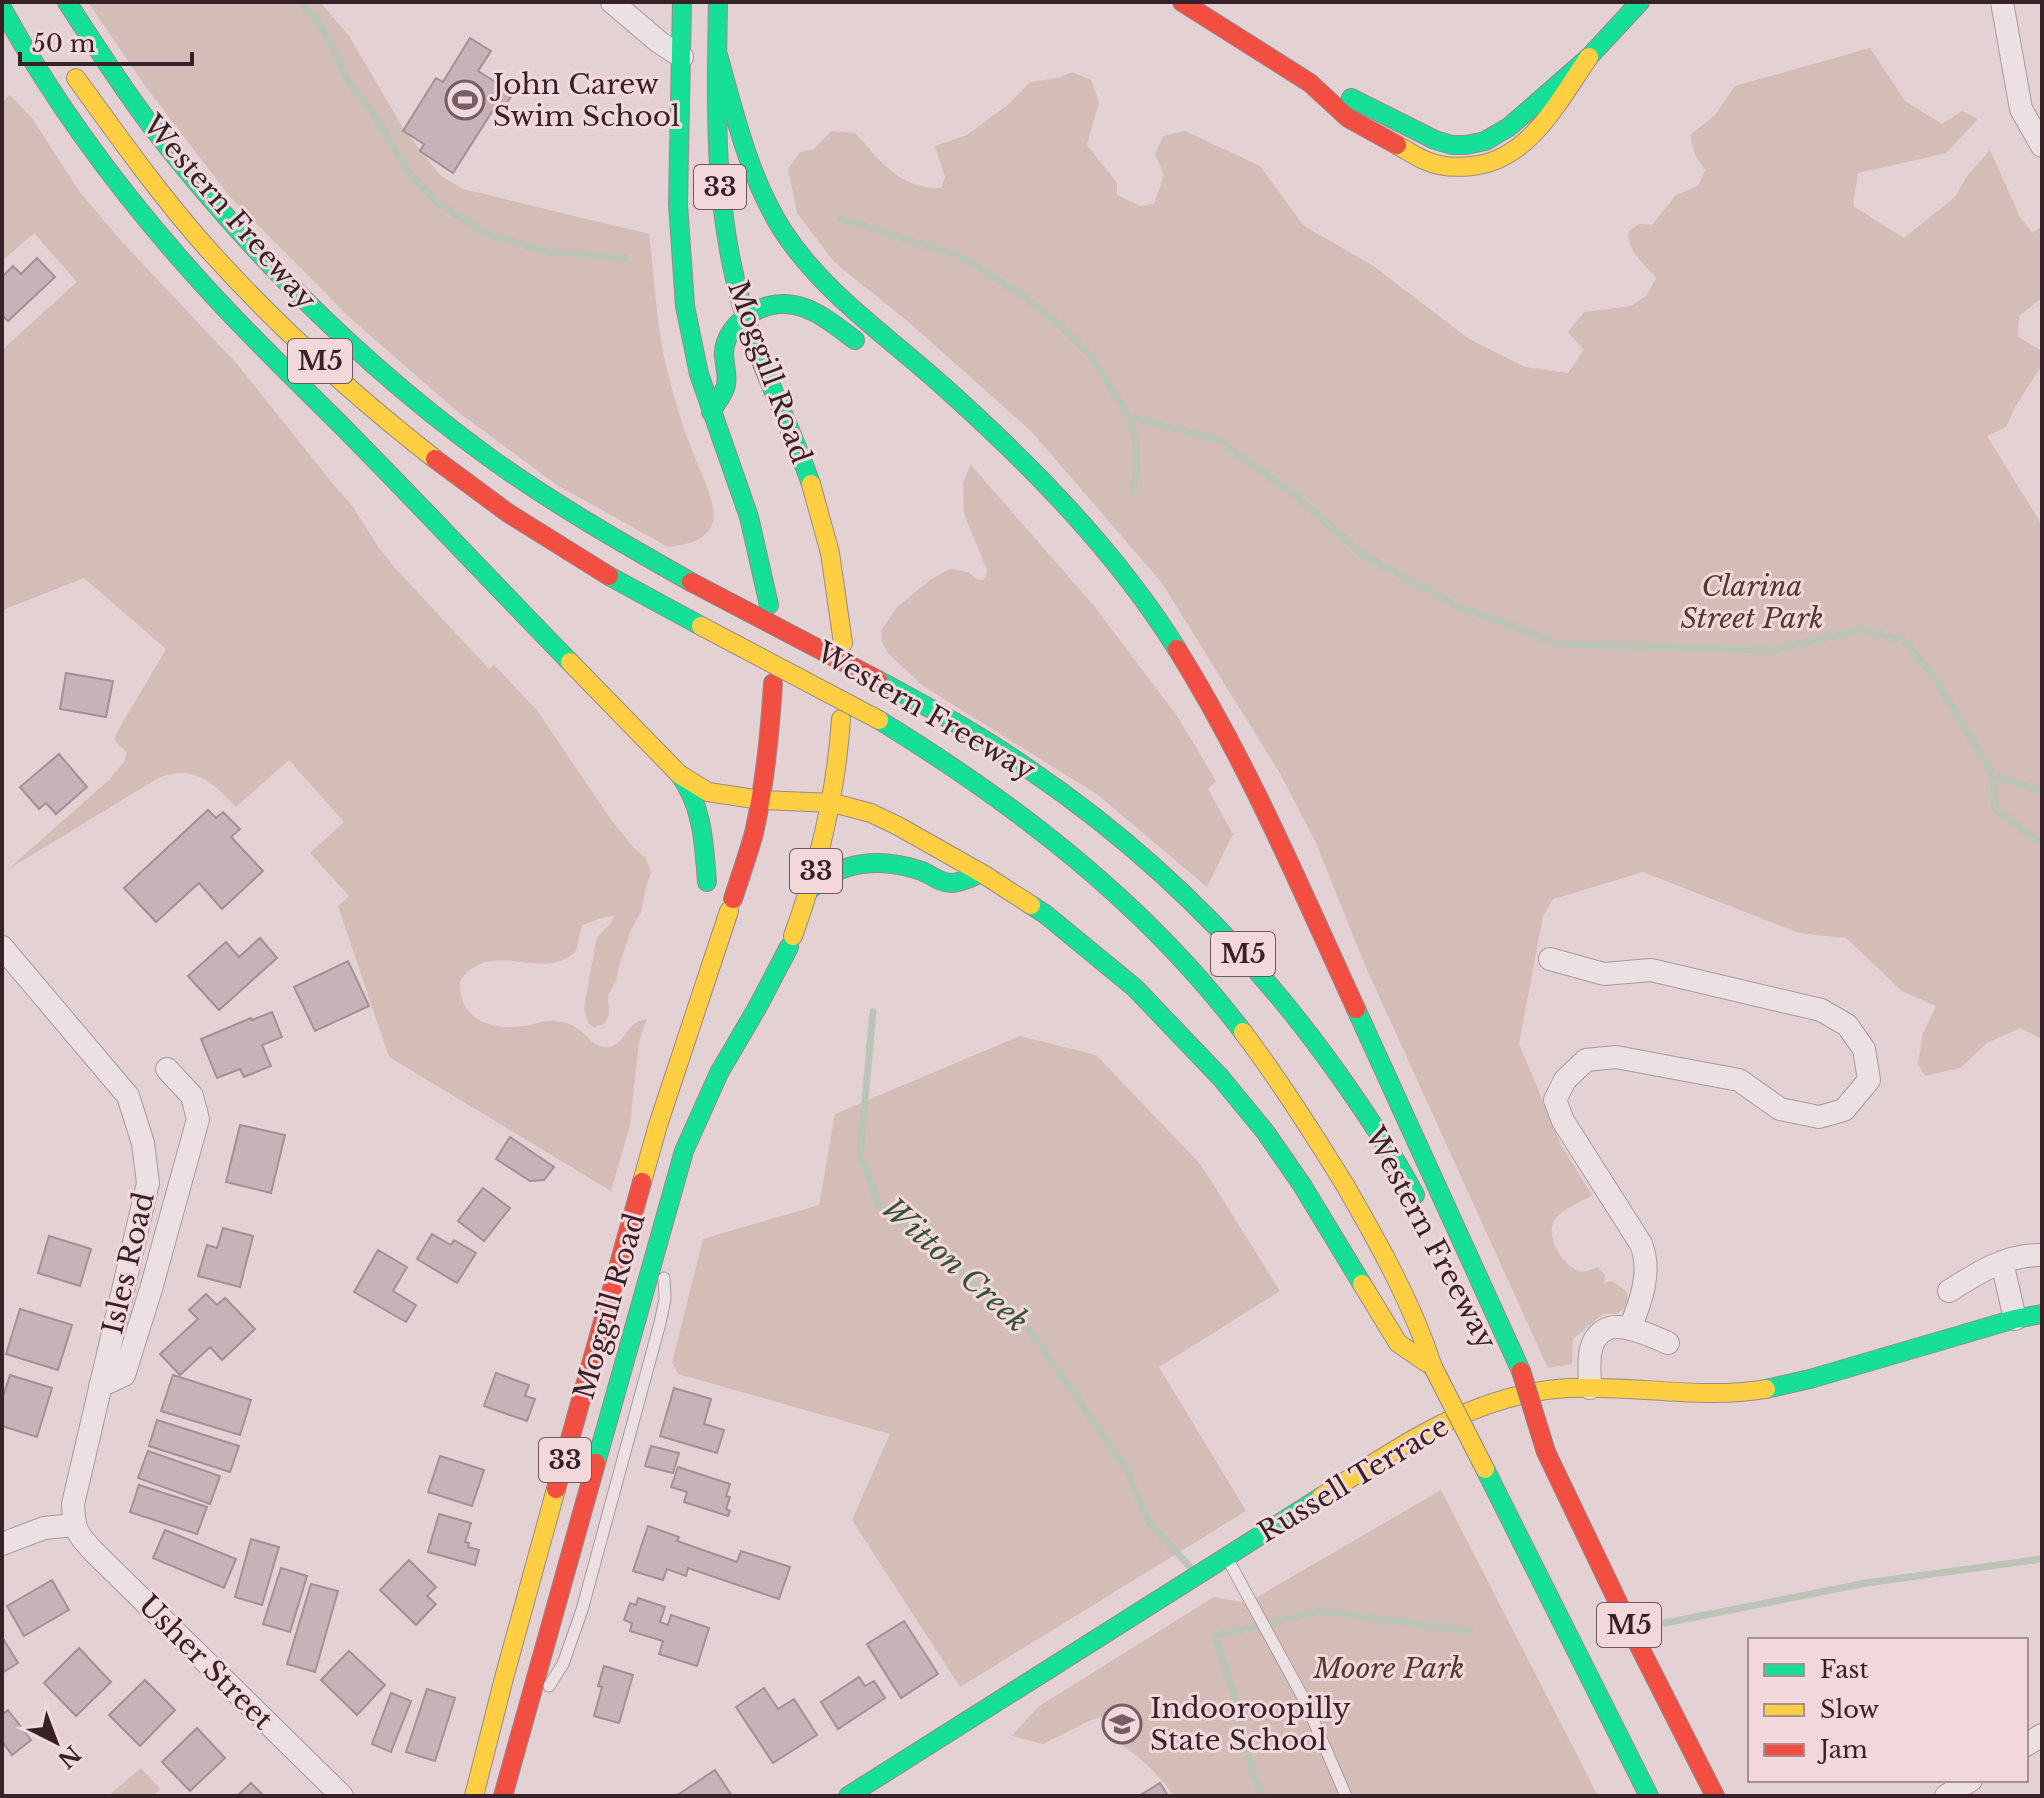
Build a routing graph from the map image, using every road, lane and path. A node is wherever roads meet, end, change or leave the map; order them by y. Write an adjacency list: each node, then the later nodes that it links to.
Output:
1 (67, 2): 33 (main road, Western Freeway / M5, bridge)
2 (612, 2): 10 (street)
3 (682, 2): 10 (main road, Moggill Road / 33)
4 (718, 2): 9 (main road, Moggill Road / 33)
5 (1182, 2): 6 (main road)
6 (1640, 2)
7 (2002, 2): 12 (street)
8 (2, 8): 22 (main road)
9 (718, 55): 13 (main road, Moggill Road / 33); 21 (main road)
10 (682, 57): 15 (main road, Moggill Road / 33)
11 (69, 68): 41 (main road, Western Freeway / M5, bridge)
12 (2042, 146)
13 (746, 316): 14 (main road); 15 (main road); 18 (main road, Moggill Road / 33)
14 (865, 347)
15 (711, 412): 17 (main road, Moggill Road / 33)
16 (1115, 592): 21 (main road)
17 (769, 605)
18 (843, 643)
19 (773, 683): 23 (main road, Moggill Road / 33)
20 (841, 719): 24 (main road, Moggill Road / 33)
21 (1226, 737): 45 (main road, bridge)
22 (679, 774): 23 (main road); 26 (main road)
23 (761, 800): 24 (main road); 32 (main road, Moggill Road / 33)
24 (833, 803): 25 (main road); 27 (main road, Moggill Road / 33)
25 (983, 874): 27 (main road); 41 (main road)
26 (707, 882)
27 (811, 889): 52 (main road, Moggill Road / 33)
28 (2, 947): 43 (street, Isles Road)
29 (1550, 959): 39 (street)
30 (167, 1069): 43 (street, Isles Road)
31 (654, 1080): 32 (main road)
32 (658, 1125): 51 (main road, Moggill Road / 33)
33 (1424, 1212)
34 (2042, 1255): 35 (street)
35 (2002, 1262): 36 (street); 38 (street)
36 (1949, 1291)
37 (2042, 1314): 38 (main road, Russell Terrace)
38 (2015, 1319): 44 (main road, Russell Terrace)
39 (1630, 1328): 40 (street); 44 (street)
40 (1668, 1343)
41 (1433, 1367): 55 (main road, Western Freeway / M5, bridge)
42 (1504, 1380): 45 (main road, Western Freeway / M5, bridge)
43 (100, 1386): 46 (street, Isles Road)
44 (1590, 1388): 48 (main road, Russell Terrace)
45 (1546, 1452): 56 (main road, Western Freeway / M5)
46 (74, 1525): 47 (street); 50 (street, Usher Street)
47 (2, 1544)
48 (1226, 1557): 53 (main road, Russell Terrace); 54 (lane)
49 (1968, 1782): 57 (street)
50 (342, 1796)
51 (474, 1796)
52 (503, 1796)
53 (848, 1796)
54 (1346, 1796)
55 (1649, 1796)
56 (1715, 1796)
57 (1946, 1796)

